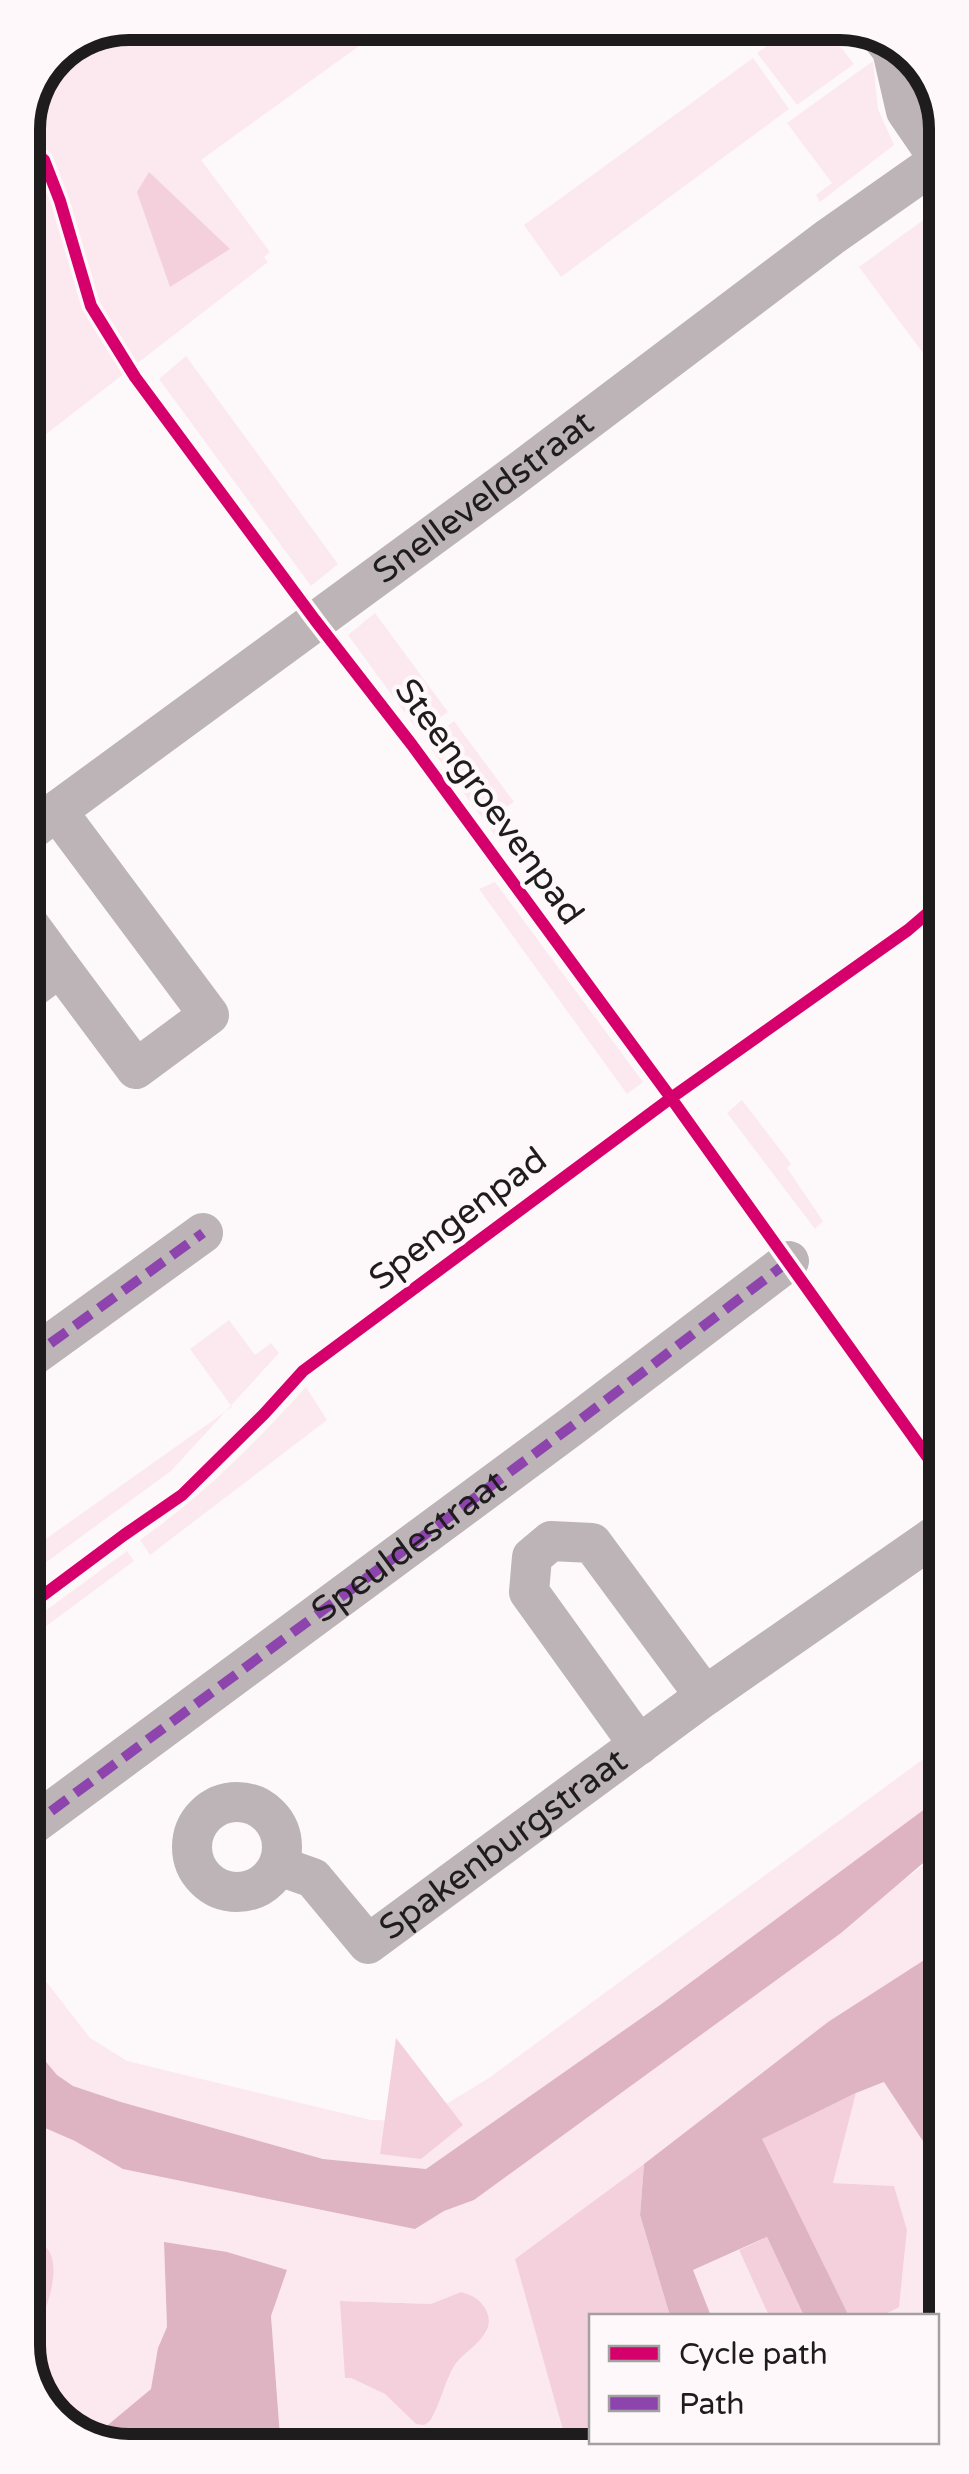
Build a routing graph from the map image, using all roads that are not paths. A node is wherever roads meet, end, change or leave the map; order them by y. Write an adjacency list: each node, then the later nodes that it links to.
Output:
1 (894, 58): 2 (street)
2 (929, 143)
3 (929, 168): 4 (street, Snelleveldstraat)
4 (57, 811): 5 (street, Snelleveldstraat); 7 (street)
5 (40, 823)
6 (40, 941): 7 (street)
7 (60, 968): 8 (street)
8 (40, 982)
9 (202, 1233): 11 (street)
10 (789, 1261): 15 (street, Speuldestraat)
11 (40, 1351)
12 (929, 1540): 13 (street, Spakenburgstraat)
13 (706, 1696): 14 (street, Spakenburgstraat); 14 (street, Spakenburgstraat)
14 (639, 1744): 16 (street, Spakenburgstraat)
15 (40, 1818)
16 (279, 1866)

